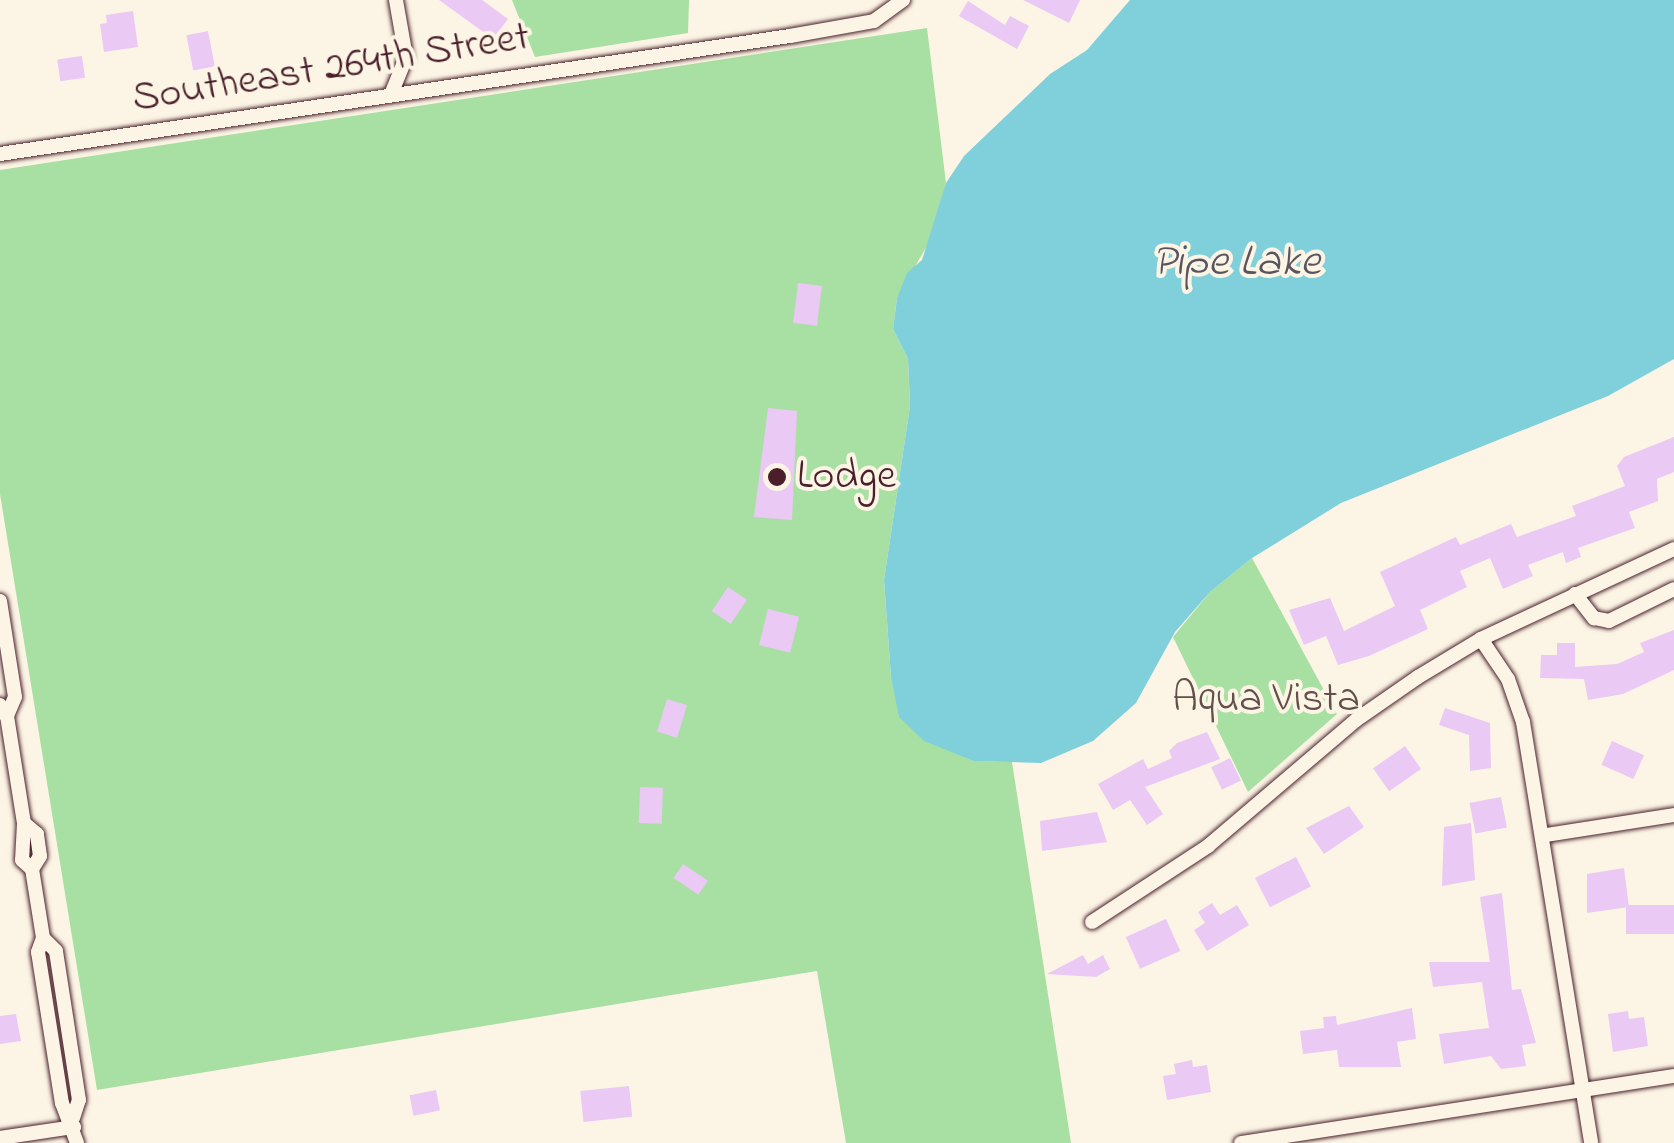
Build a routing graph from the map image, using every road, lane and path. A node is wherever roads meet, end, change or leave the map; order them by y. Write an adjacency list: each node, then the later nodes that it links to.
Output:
1 (396, 0): 3 (street)
2 (902, 0): 3 (street, Southeast 264th Street)
3 (392, 92): 4 (street, Southeast 264th Street)
4 (0, 154)
5 (1674, 549): 7 (street)
6 (1674, 589): 7 (street)
7 (1575, 594): 9 (street)
8 (0, 601): 10 (street)
9 (1481, 640): 13 (street); 14 (street)
10 (4, 711): 11 (street)
11 (7, 765): 17 (street)
12 (1674, 815): 13 (street)
13 (1546, 835): 16 (street)
14 (1092, 922)
15 (1674, 1076): 16 (street)
16 (1582, 1090): 19 (street); 20 (street)
17 (74, 1129): 18 (street)
18 (0, 1138)
19 (1242, 1143)
20 (1591, 1143)

